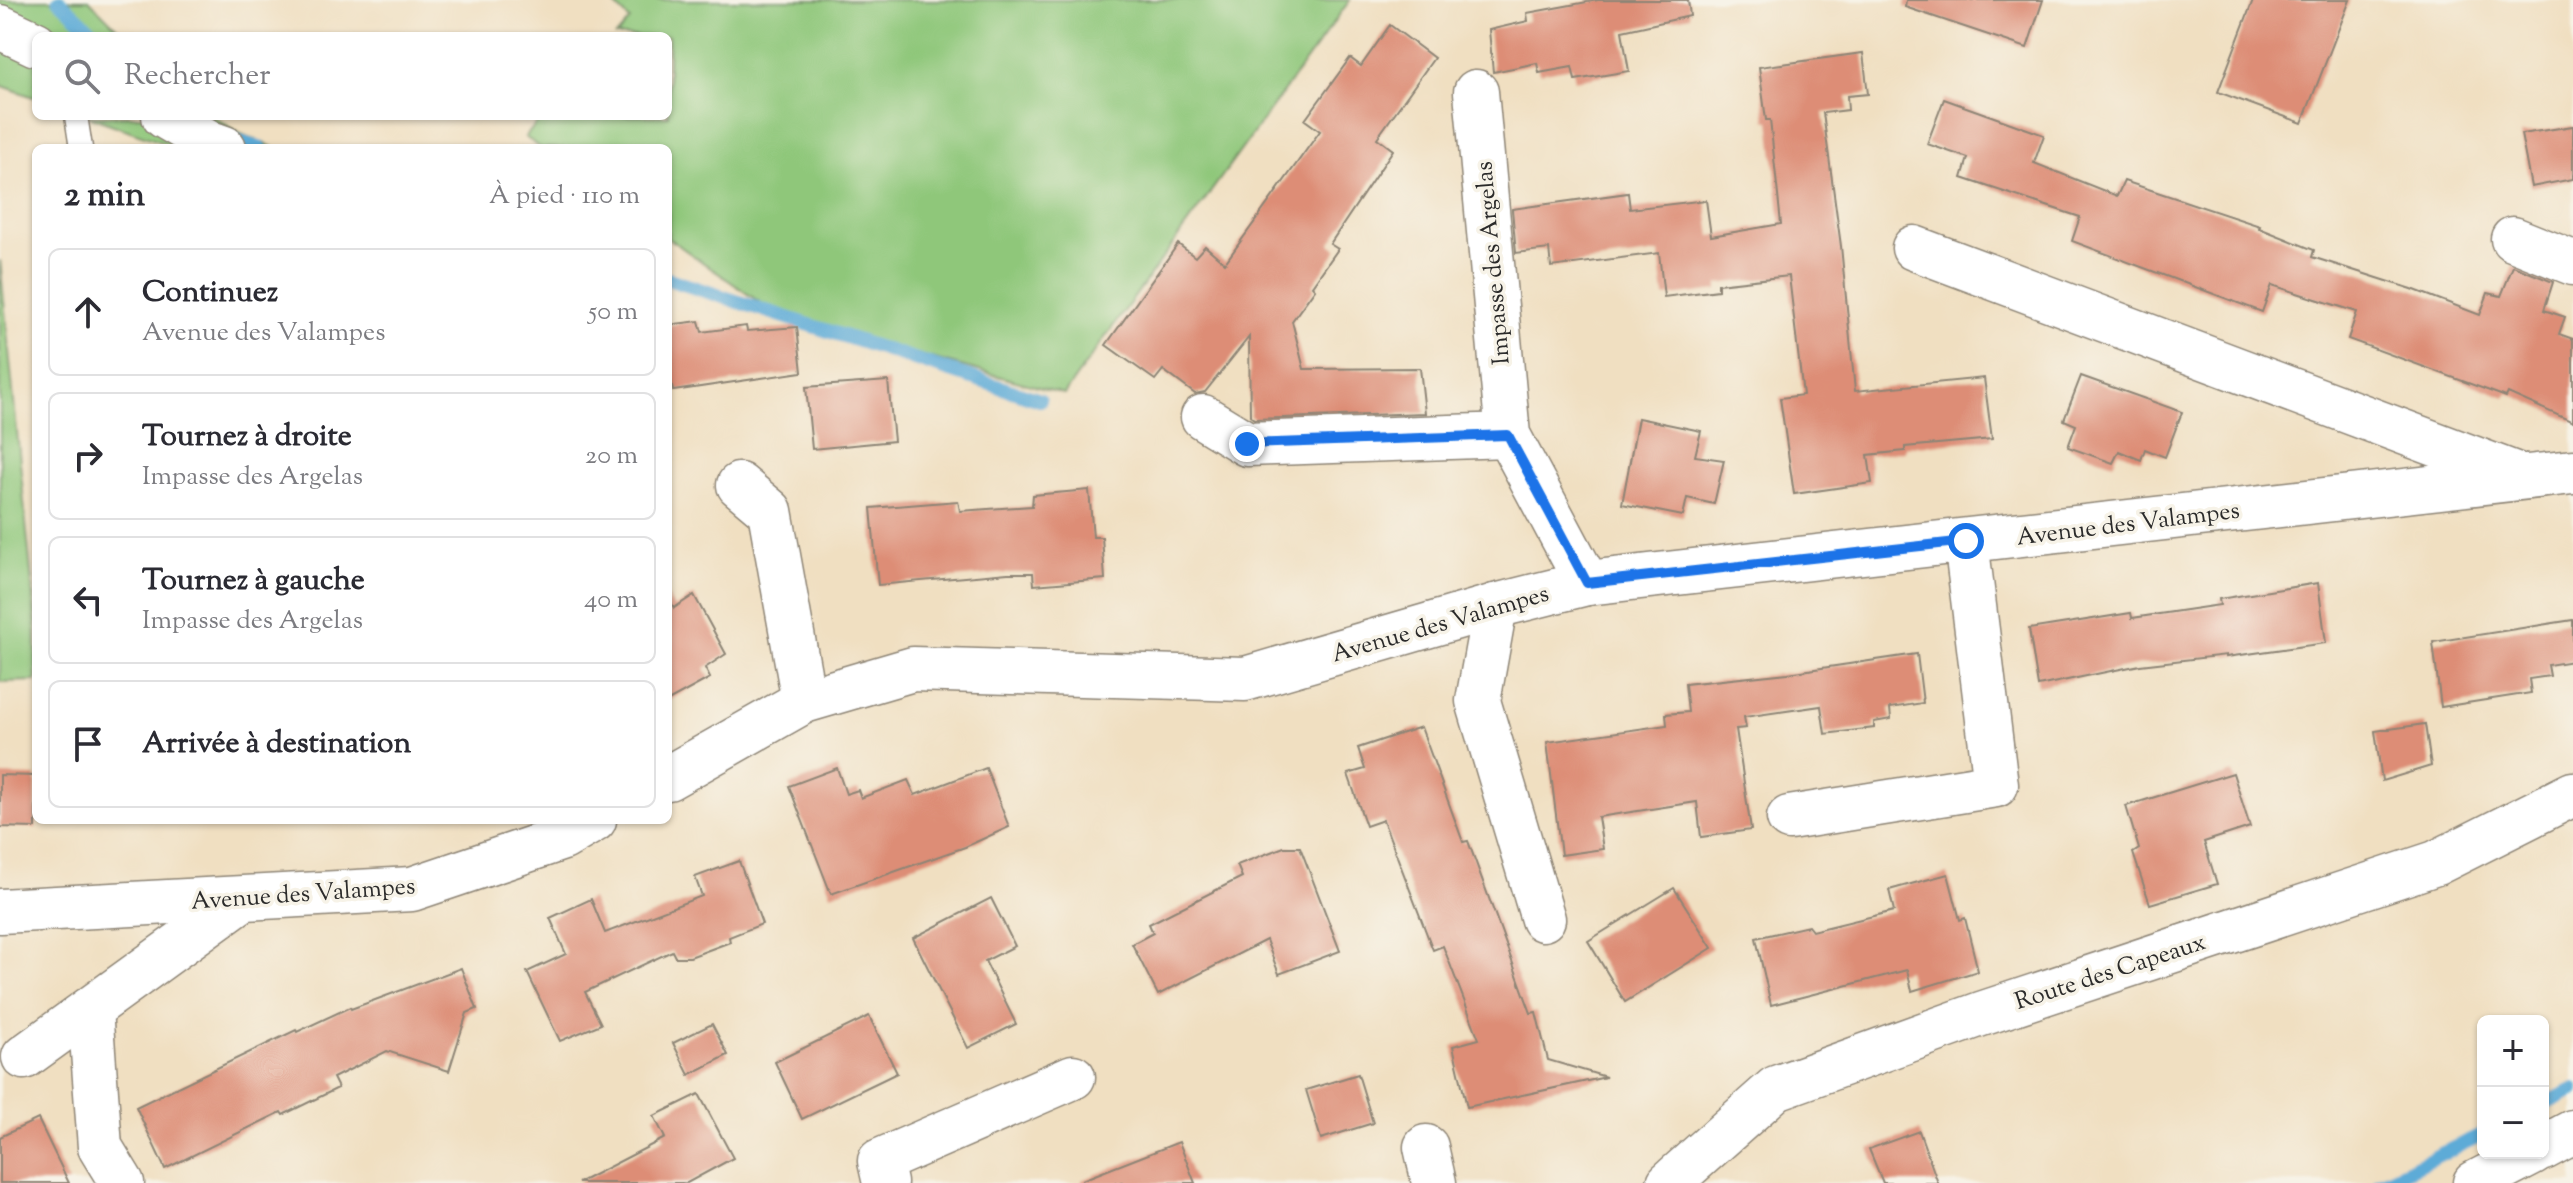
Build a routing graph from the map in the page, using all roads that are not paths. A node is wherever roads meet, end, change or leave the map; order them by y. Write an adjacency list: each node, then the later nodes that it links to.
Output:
1 (0, 27): 2 (street)
2 (32, 42)
3 (1476, 92): 12 (street, Impasse des Argelas)
4 (77, 120): 6 (lane)
5 (171, 120): 7 (street)
6 (80, 144)
7 (212, 144)
8 (2513, 239): 10 (street)
9 (1914, 248): 14 (street, Avenue des Valampes)
10 (2573, 263)
11 (1203, 417): 12 (street)
12 (1508, 435): 17 (street, Impasse des Argelas)
13 (2573, 472): 14 (street, Avenue des Valampes)
14 (2522, 477): 16 (street, Avenue des Valampes)
15 (739, 485): 19 (street)
16 (1966, 541): 17 (street, Avenue des Valampes); 22 (street)
17 (1587, 583): 18 (street, Avenue des Valampes)
18 (1495, 606): 19 (street, Avenue des Valampes); 26 (street)
19 (804, 701): 20 (street, Avenue des Valampes)
20 (672, 776)
21 (2573, 794): 35 (street, Route des Capeaux)
22 (1789, 818)
23 (587, 824): 24 (street, Avenue des Valampes)
24 (242, 899): 25 (street, Avenue des Valampes); 27 (street)
25 (0, 911)
26 (1543, 919)
27 (90, 1010): 28 (street); 33 (street)
28 (24, 1057)
29 (1073, 1077): 34 (street)
30 (2573, 1132): 31 (street)
31 (2549, 1145)
32 (2521, 1159): 36 (street)
33 (122, 1183)
34 (885, 1183)
35 (1669, 1183)
36 (2475, 1183)

